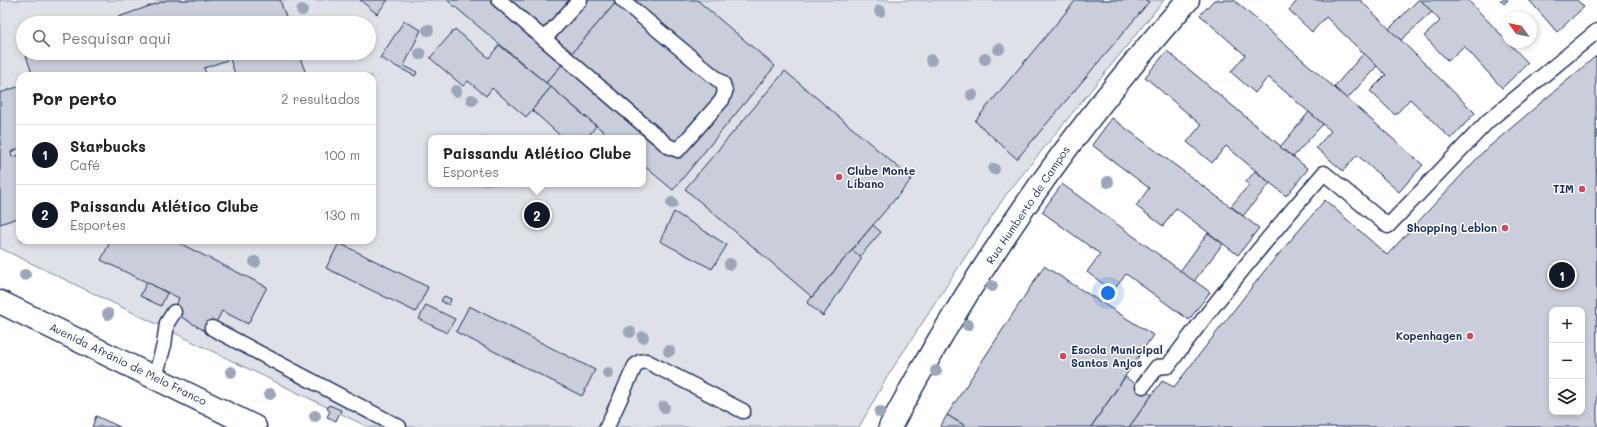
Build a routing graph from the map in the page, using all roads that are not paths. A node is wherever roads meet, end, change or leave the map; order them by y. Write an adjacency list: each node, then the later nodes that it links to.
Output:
1 (499, 0): 6 (lane)
2 (580, 0): 6 (lane)
3 (622, 0): 6 (lane)
4 (1188, 0): 16 (street, Rua Humberto de Campos)
5 (1597, 32): 11 (lane)
6 (544, 39)
7 (0, 302): 10 (street, Avenida Afrânio de Melo Franco)
8 (174, 312): 10 (lane)
9 (212, 328): 14 (lane)
10 (155, 377): 13 (street, Avenida Afrânio de Melo Franco)
11 (1143, 386)
12 (743, 411): 15 (lane)
13 (255, 427)
14 (399, 427)
15 (607, 427)
16 (890, 427)

